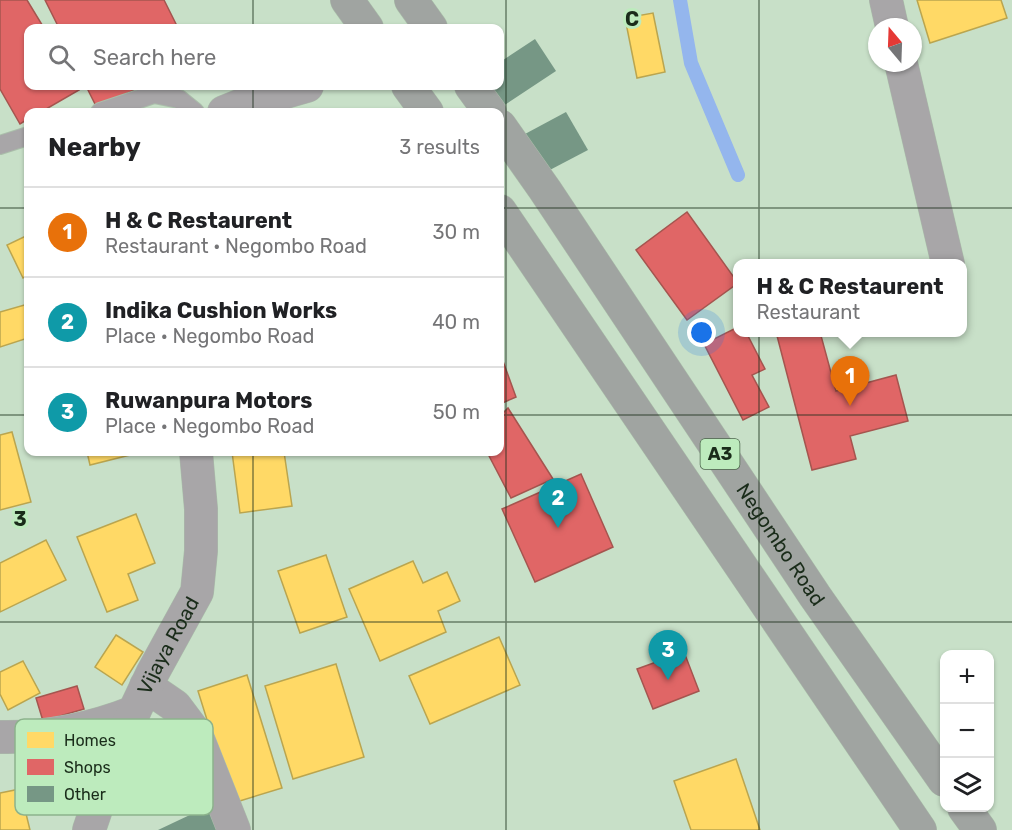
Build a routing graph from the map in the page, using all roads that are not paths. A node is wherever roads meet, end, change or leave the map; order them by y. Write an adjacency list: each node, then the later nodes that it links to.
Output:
1 (346, 0): 5 (highway)
2 (411, 0): 6 (highway)
3 (886, 0): 4 (street)
4 (890, 18)
5 (364, 24)
6 (428, 24)
7 (903, 72): 20 (street)
8 (293, 90): 13 (street)
9 (411, 90): 14 (highway)
10 (474, 90): 15 (highway)
11 (112, 108): 12 (lane)
12 (190, 108)
13 (234, 108)
14 (425, 108)
15 (487, 108)
16 (504, 132): 28 (highway, Negombo Road / A3)
17 (24, 137): 18 (lane)
18 (0, 146)
19 (504, 217): 34 (highway, A3)
20 (947, 259)
21 (196, 456): 22 (street, Vijaya Road)
22 (140, 699): 23 (street); 24 (street, Vijaya Road); 25 (street)
23 (112, 719)
24 (131, 719)
25 (185, 719)
26 (0, 737): 27 (street)
27 (15, 737)
28 (940, 773)
29 (213, 777): 33 (street)
30 (967, 812): 35 (highway)
31 (94, 815): 32 (street, Vijaya Road)
32 (89, 830)
33 (234, 830)
34 (920, 830)
35 (980, 830)

